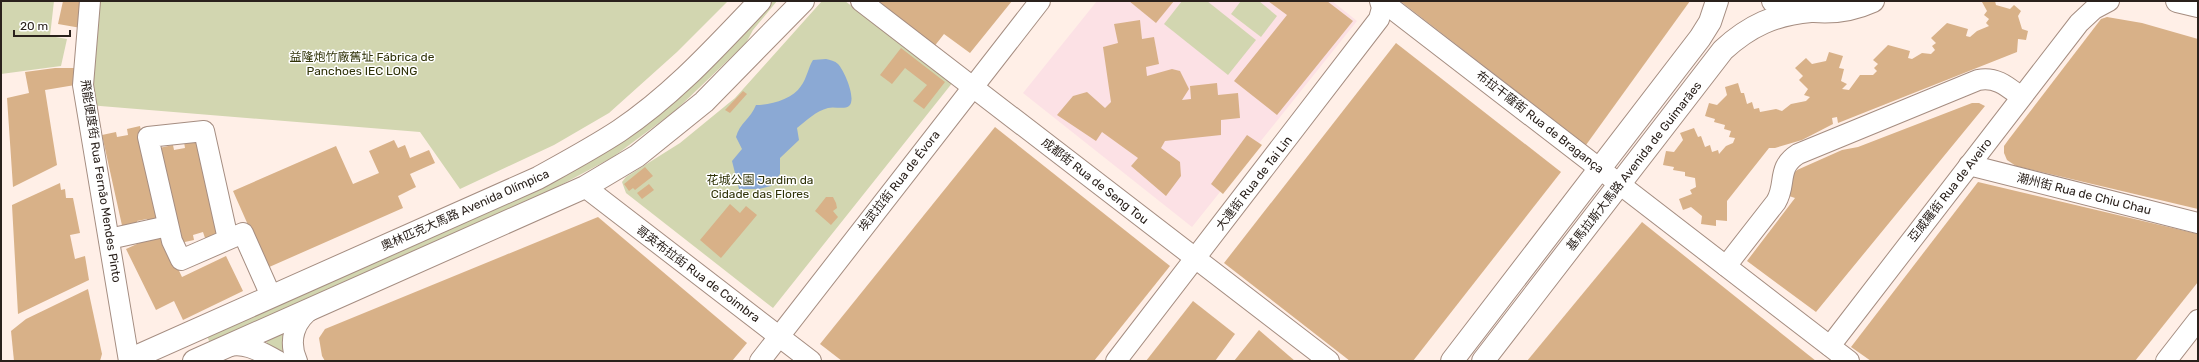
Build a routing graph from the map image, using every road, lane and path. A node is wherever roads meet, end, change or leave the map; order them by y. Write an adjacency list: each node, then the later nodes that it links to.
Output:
1 (90, 1): 24 (street, 飛能便度街 Rua Fernão Mendes Pinto)
2 (760, 1): 28 (main road, 奧林匹克大馬路 Avenida Olímpica)
3 (803, 1): 21 (main road)
4 (861, 1): 16 (street, 成都街 Rua de Seng Tou)
5 (1040, 1): 16 (street, 埃武拉街 Rua de Évora)
6 (1717, 1): 19 (main road, 基馬拉斯大馬路 Avenida de Guimarães)
7 (1773, 1): 14 (main road)
8 (1872, 1): 14 (main road)
9 (2078, 1): 15 (street, 亞威羅街 Rua de Aveiro)
10 (2109, 1): 15 (street, 亞威羅街 Rua de Aveiro)
11 (2177, 1): 12 (main road)
12 (2198, 6)
13 (1381, 7): 19 (street, 布拉干薩街 Rua de Bragança); 26 (street, 大連街 Rua de Tai Lin)
14 (1812, 11): 20 (main road, 基馬拉斯大馬路 Avenida de Guimarães)
15 (2070, 34): 17 (street, 亞威羅街 Rua de Aveiro)
16 (973, 87): 26 (street, 成都街 Rua de Seng Tou); 31 (street, 埃武拉街 Rua de Évora)
17 (2021, 97): 18 (street, 亞威羅街 Rua de Aveiro); 27 (street)
18 (1969, 165): 22 (street, 潮州街 Rua de Chiu Chau); 32 (street, 亞威羅街 Rua de Aveiro)
19 (1600, 169): 20 (street, 布拉干薩街 Rua de Bragança); 43 (main road, 基馬拉斯大馬路 Avenida de Guimarães)
20 (1620, 184): 27 (street, 布拉干薩街 Rua de Bragança); 44 (main road, 基馬拉斯大馬路 Avenida de Guimarães)
21 (585, 187): 29 (main road); 31 (street, 哥英布拉街 Rua de Coimbra)
22 (2198, 223)
23 (168, 226): 24 (street); 25 (street); 25 (street)
24 (109, 239): 34 (street, 飛能便度街 Rua Fernão Mendes Pinto)
25 (228, 239): 28 (street)
26 (1196, 258): 41 (street, 大連街 Rua de Tai Lin); 42 (street, 成都街 Rua de Seng Tou)
27 (1726, 266): 32 (street, 布拉干薩街 Rua de Bragança)
28 (271, 296): 35 (main road, 奧林匹克大馬路 Avenida Olímpica)
29 (313, 308): 33 (main road); 38 (street)
30 (2198, 320): 46 (street)
31 (779, 336): 39 (street, 埃武拉街 Rua de Évora); 40 (street, 哥英布拉街 Rua de Coimbra)
32 (1830, 346): 45 (street, 布拉干薩街 Rua de Bragança)
33 (222, 348): 36 (main road); 37 (street)
34 (129, 361)
35 (133, 361)
36 (194, 361)
37 (278, 361)
38 (297, 361)
39 (760, 361)
40 (811, 361)
41 (1116, 361)
42 (1330, 361)
43 (1452, 361)
44 (1483, 361)
45 (1849, 361)
46 (2166, 361)

